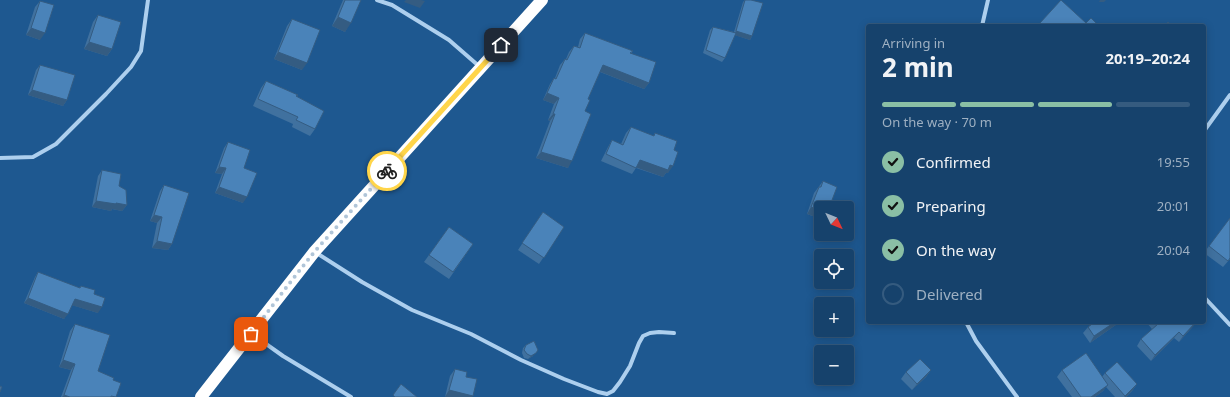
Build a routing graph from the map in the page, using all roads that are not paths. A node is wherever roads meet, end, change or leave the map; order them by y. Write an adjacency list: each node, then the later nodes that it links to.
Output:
1 (148, 0): 9 (street)
2 (377, 0): 6 (street)
3 (542, 0): 6 (highway)
4 (988, 0): 5 (street)
5 (982, 24)
6 (480, 68): 10 (highway)
7 (1230, 95): 8 (street)
8 (1206, 128)
9 (0, 158)
10 (315, 251): 14 (street); 15 (highway)
11 (1206, 299): 13 (street)
12 (967, 324): 18 (street)
13 (1230, 325)
14 (674, 333)
15 (251, 334): 16 (street); 17 (highway)
16 (348, 396)
17 (201, 397)
18 (1017, 397)

